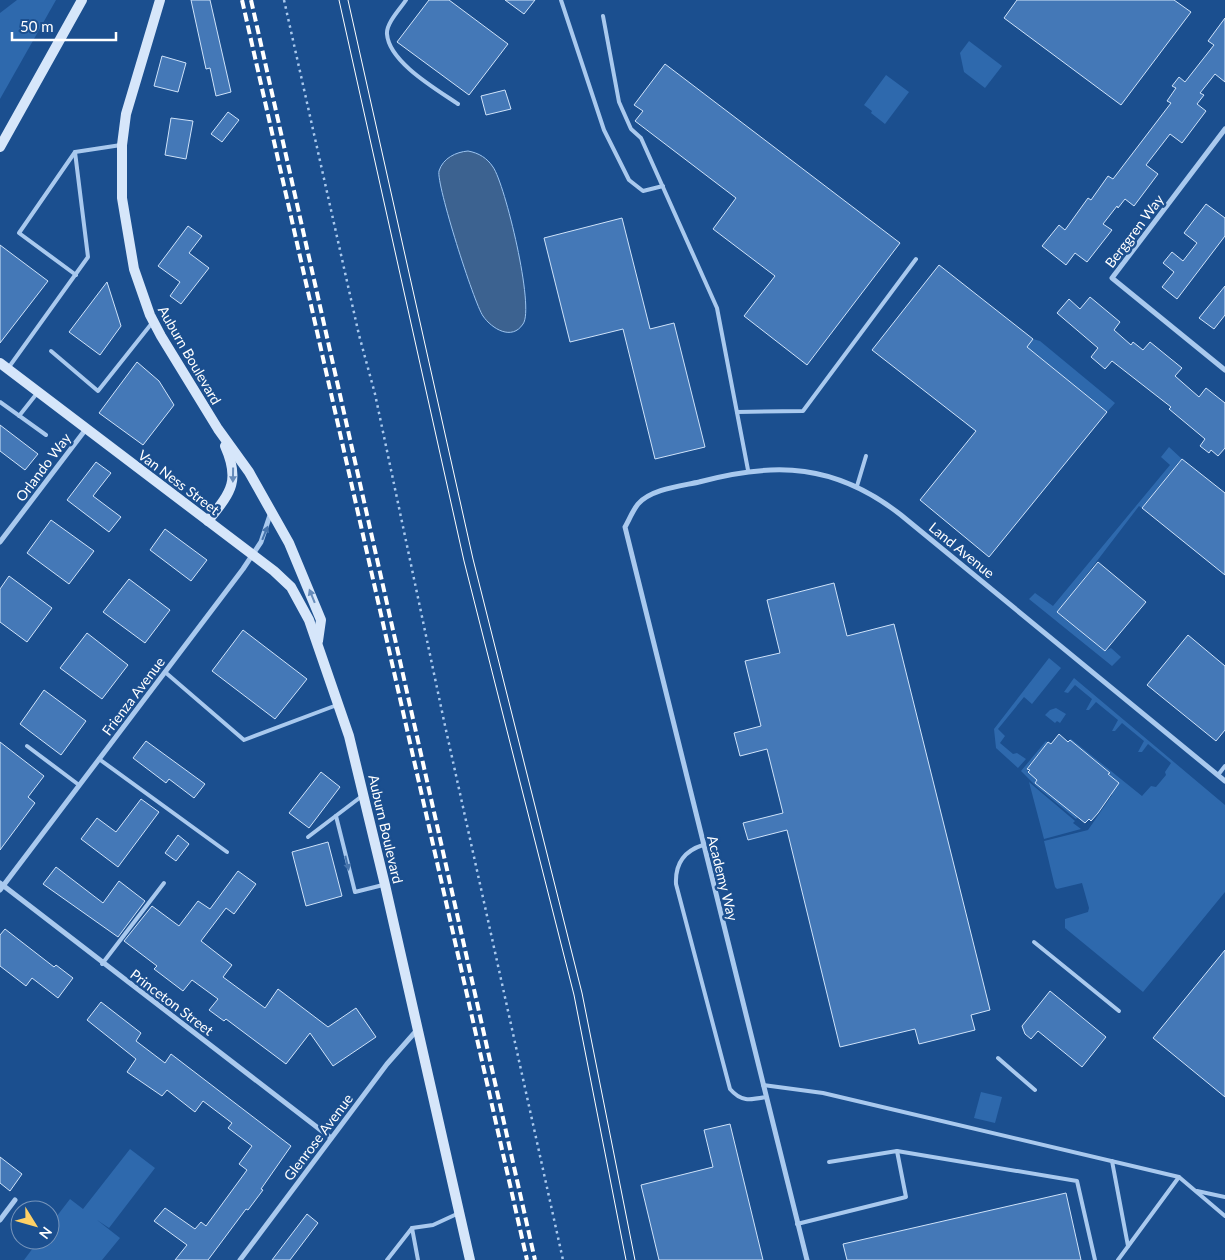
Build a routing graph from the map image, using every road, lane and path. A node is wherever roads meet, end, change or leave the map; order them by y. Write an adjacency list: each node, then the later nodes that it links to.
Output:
1 (82, 0): 10 (street)
2 (160, 0): 9 (street, Auburn Boulevard)
3 (284, 0): 77 (path)
4 (406, 0): 7 (lane)
5 (562, 0): 12 (lane)
6 (603, 16): 12 (lane)
7 (458, 104)
8 (1225, 129): 18 (street, Berggren Way)
9 (122, 145): 11 (lane); 15 (street, Auburn Boulevard)
10 (0, 146)
11 (76, 152): 14 (lane); 14 (lane)
12 (663, 186): 21 (lane)
13 (916, 259): 21 (lane)
14 (76, 275): 17 (lane)
15 (153, 321): 16 (lane); 24 (street, Auburn Boulevard)
16 (51, 350)
17 (4, 366): 19 (street, Van Ness Street)
18 (1225, 370)
19 (38, 392): 22 (lane); 23 (street, Van Ness Street)
20 (0, 402): 22 (lane)
21 (737, 412): 27 (lane)
22 (19, 416): 25 (lane)
23 (86, 428): 31 (street, Van Ness Street); 32 (street, Orlando Way)
24 (218, 429): 30 (street, Auburn Boulevard); 31 (street, Auburn Boulevard, one-way to 31)
25 (46, 435)
26 (866, 456): 28 (lane)
27 (748, 470): 28 (street, Land Avenue); 29 (street, Land Avenue)
28 (857, 486): 40 (street, Land Avenue)
29 (638, 503): 46 (street, Academy Way)
30 (272, 510): 33 (street, Frienza Avenue, one-way to 30); 34 (street, Auburn Boulevard, one-way to 30)
31 (208, 521): 33 (street, Van Ness Street)
32 (0, 542)
33 (253, 555): 34 (street, Van Ness Street); 35 (street, Frienza Avenue)
34 (318, 642): 36 (street, Auburn Boulevard)
35 (165, 672): 36 (lane); 38 (street, Frienza Avenue)
36 (339, 705): 43 (street, Auburn Boulevard)
37 (27, 746): 42 (lane)
38 (100, 758): 42 (street, Frienza Avenue); 47 (lane)
39 (1225, 766): 40 (lane)
40 (1218, 775): 41 (street, Land Avenue)
41 (1225, 781)
42 (79, 785): 50 (street, Frienza Avenue)
43 (364, 795): 44 (lane); 49 (street, Auburn Boulevard)
44 (336, 816): 45 (lane); 49 (lane, one-way to 49)
45 (308, 837)
46 (703, 845): 56 (street, Academy Way); 58 (lane)
47 (227, 852)
48 (164, 883): 52 (lane)
49 (385, 885): 54 (street, Auburn Boulevard)
50 (1, 886): 52 (street, Princeton Street)
51 (1034, 942): 53 (lane)
52 (102, 964): 59 (street, Princeton Street)
53 (1119, 1011)
54 (418, 1030): 59 (street, Glenrose Avenue); 67 (street, Auburn Boulevard)
55 (998, 1058): 57 (lane)
56 (763, 1085): 58 (street, Academy Way); 61 (lane)
57 (1035, 1090)
58 (766, 1097): 70 (street, Academy Way)
59 (331, 1138): 73 (street, Glenrose Avenue)
60 (897, 1151): 62 (lane); 70 (lane); 79 (lane)
61 (1112, 1161): 63 (lane); 72 (lane)
62 (829, 1162)
63 (1178, 1177): 64 (lane); 72 (lane)
64 (1195, 1190): 65 (lane); 68 (lane)
65 (1225, 1197)
66 (10, 1207): 69 (street)
67 (459, 1213): 71 (lane); 76 (street, Auburn Boulevard)
68 (1225, 1216)
69 (0, 1220)
70 (797, 1224): 78 (street, Academy Way)
71 (412, 1228): 74 (lane); 75 (lane)
72 (1128, 1246): 80 (lane)
73 (240, 1260)
74 (386, 1260)
75 (418, 1260)
76 (470, 1260)
77 (563, 1260)
78 (807, 1260)
79 (1095, 1260)
80 (1118, 1260)

